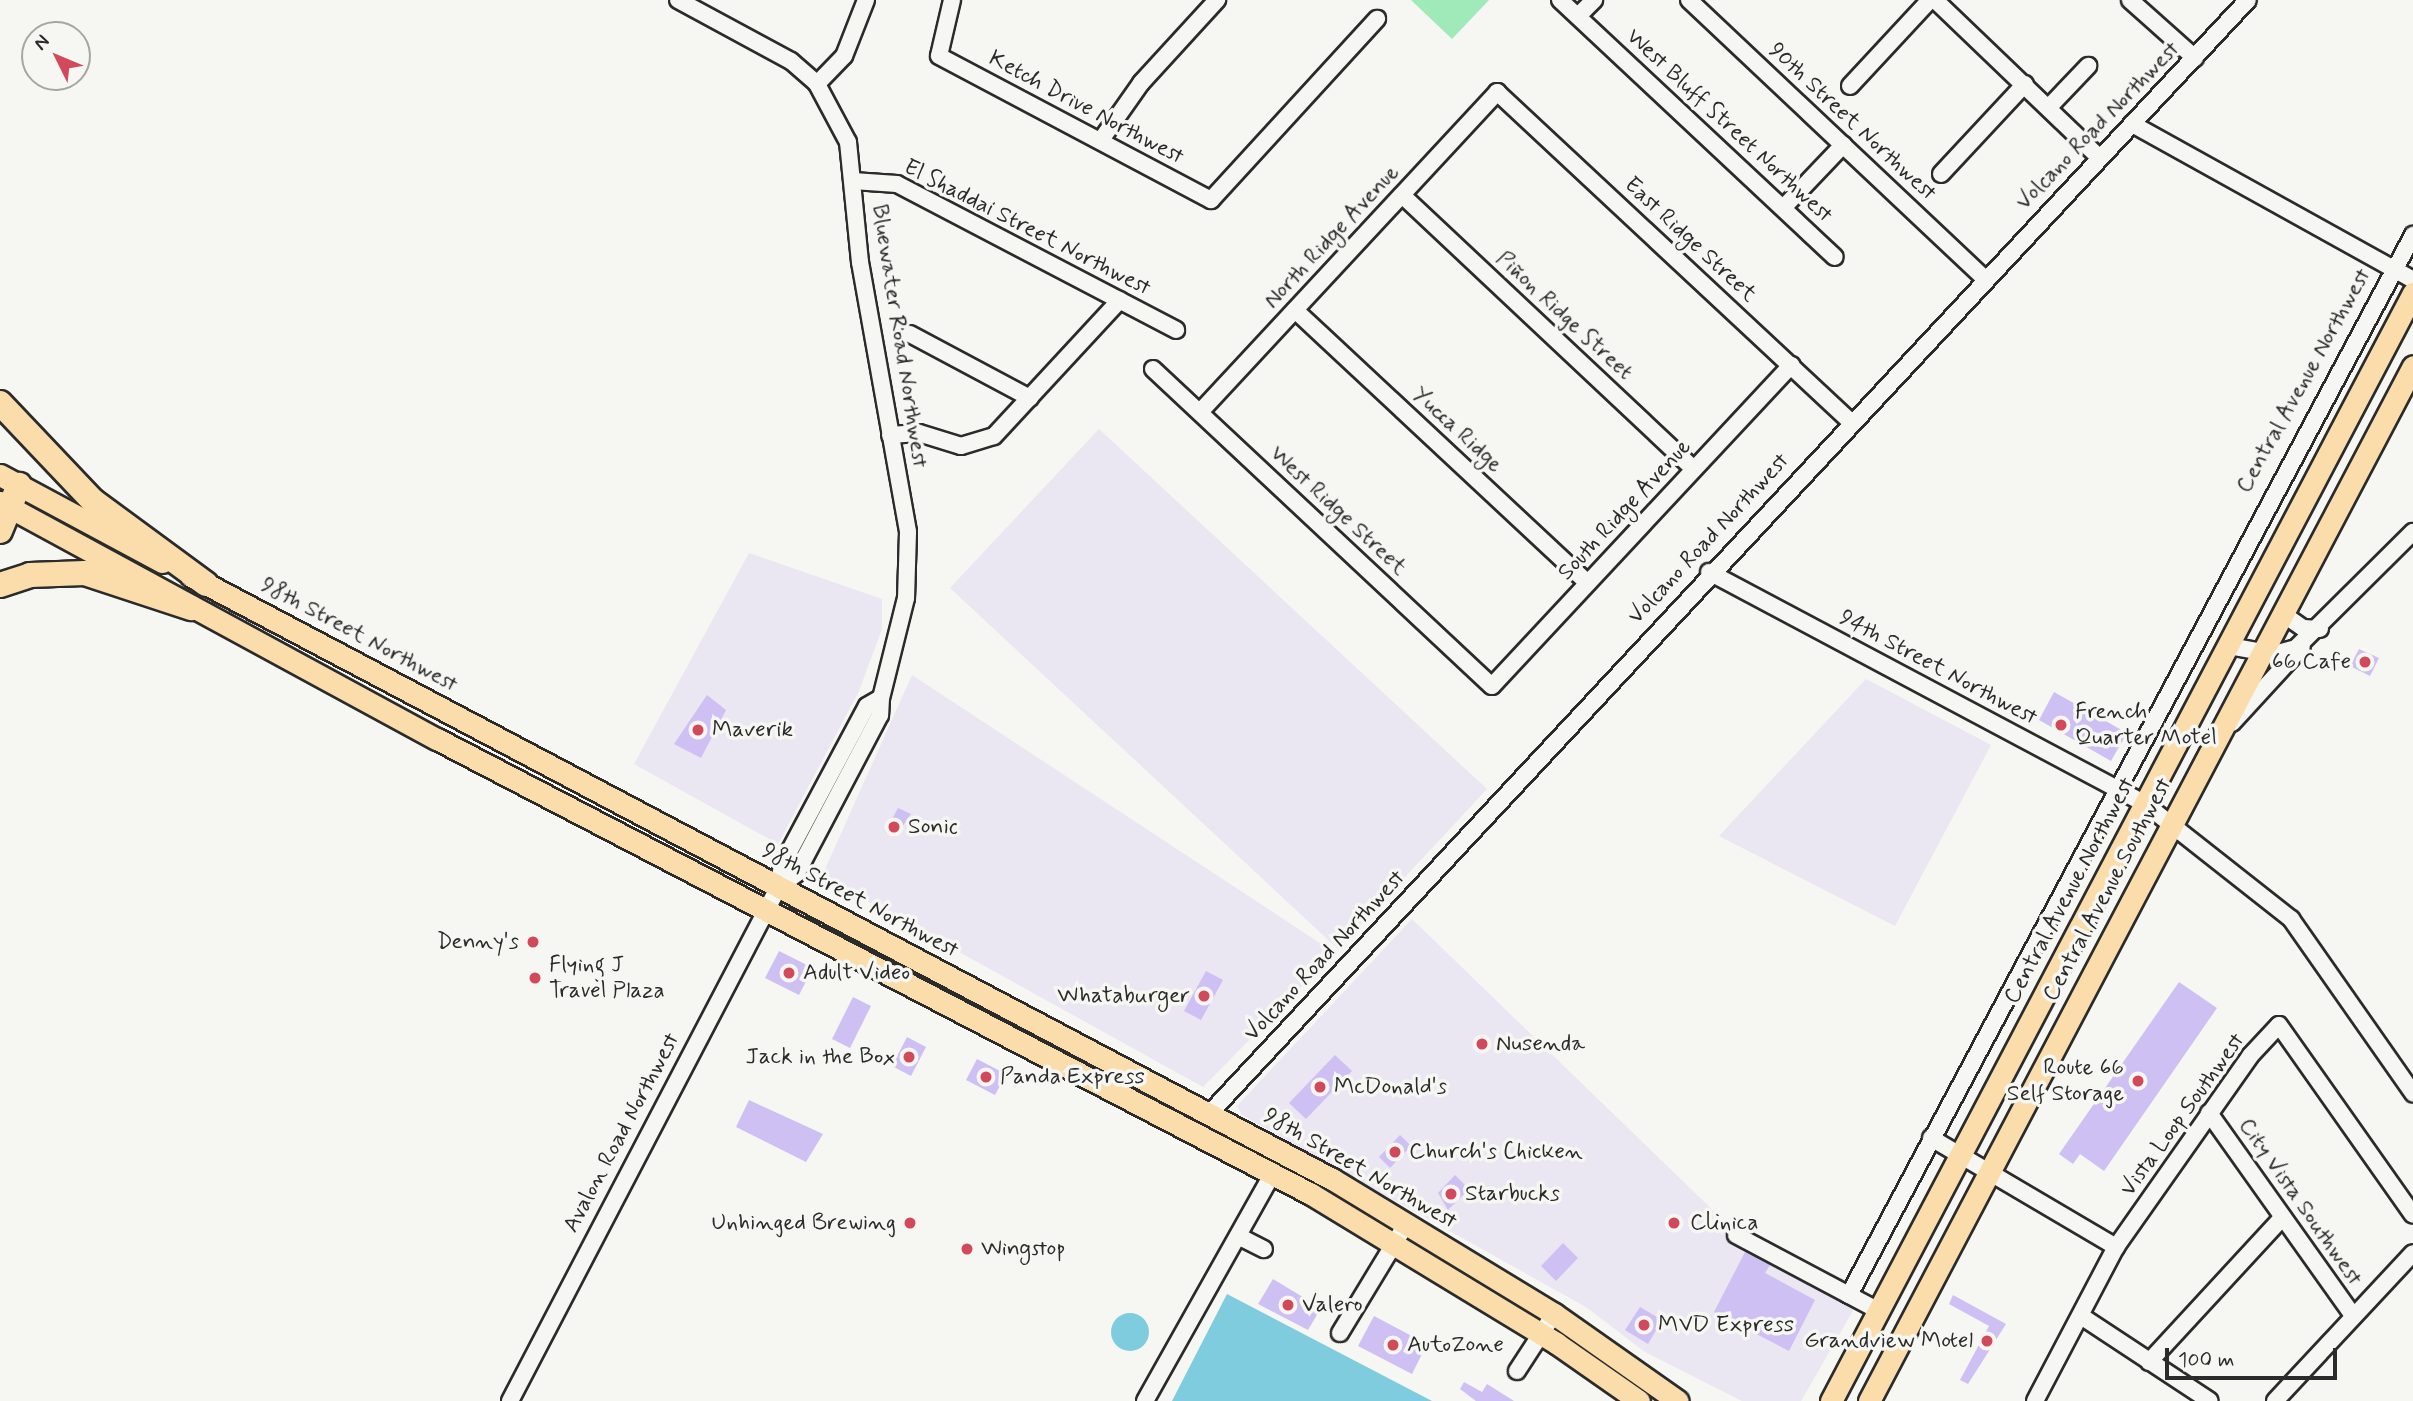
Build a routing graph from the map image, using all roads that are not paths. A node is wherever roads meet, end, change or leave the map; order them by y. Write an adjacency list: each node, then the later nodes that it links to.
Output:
1 (678, 0): 16 (street, Bluewater Road Northwest)
2 (866, 0): 16 (street)
3 (952, 0): 22 (street, Ketch Drive Northwest)
4 (1217, 0): 22 (street)
5 (1560, 0): 12 (street, West Bluff Street Northwest)
6 (1594, 0): 12 (street)
7 (1689, 0): 23 (street, 90th Street Northwest)
8 (1930, 0): 18 (street)
9 (1935, 0): 17 (street)
10 (2130, 0): 14 (street)
11 (2248, 0): 14 (street, Volcano Road Northwest)
12 (1578, 16): 28 (street, West Bluff Street Northwest)
13 (1377, 19): 22 (street, Ketch Drive Northwest)
14 (2195, 58): 21 (street, Volcano Road Northwest)
15 (2088, 66): 20 (street)
16 (817, 85): 26 (street, Bluewater Road Northwest)
17 (2025, 85): 20 (street); 25 (street)
18 (1850, 86)
19 (1497, 92): 27 (street, North Ridge Avenue); 39 (street, East Ridge Street)
20 (2049, 107): 24 (street)
21 (2132, 124): 24 (street, Volcano Road Northwest); 31 (street)
22 (1101, 141)
23 (1843, 145): 28 (street); 32 (street, 90th Street Northwest)
24 (2099, 158): 32 (street, Volcano Road Northwest)
25 (1941, 174)
26 (853, 181): 35 (street, El Shaddai Street Northwest); 46 (street, Bluewater Road Northwest)
27 (1402, 195): 36 (street, North Ridge Avenue); 47 (street, Piñon Ridge Street)
28 (1783, 207): 30 (street, West Bluff Street Northwest)
29 (2413, 235): 31 (street, Central Avenue Northwest)
30 (1835, 257)
31 (2395, 270): 33 (street); 62 (street, Central Avenue Northwest)
32 (1984, 278): 45 (street, Volcano Road Northwest)
33 (2413, 280)
34 (2413, 293): 58 (main road, Central Avenue Northwest)
35 (1120, 300): 37 (street, El Shaddai Street Northwest); 42 (street)
36 (1295, 310): 44 (street, North Ridge Avenue); 52 (street, Yucca Ridge)
37 (1176, 330)
38 (910, 334): 42 (street)
39 (1791, 365): 45 (street, East Ridge Street); 47 (street, South Ridge Avenue)
40 (2413, 366): 56 (main road, Central Avenue Southwest)
41 (1153, 369): 44 (street, West Ridge Street)
42 (1030, 398): 46 (street)
43 (0, 403): 54 (highway)
44 (1200, 412): 60 (street, West Ridge Street)
45 (1851, 422): 51 (street, Volcano Road Northwest)
46 (890, 435): 65 (street, Bluewater Road Northwest)
47 (1694, 469): 52 (street, South Ridge Avenue)
48 (7, 493): 49 (highway); 54 (main road, 98th Street Northwest); 55 (main road, 98th Street Northwest)
49 (0, 531)
50 (2413, 532): 57 (street)
51 (1709, 572): 62 (street, 94th Street Northwest); 70 (street, Volcano Road Northwest)
52 (1588, 583): 60 (street, South Ridge Avenue)
53 (0, 584): 55 (highway)
54 (205, 584): 65 (main road, 98th Street Northwest)
55 (191, 608): 66 (main road, 98th Street Northwest)
56 (2283, 614): 57 (street); 59 (main road, Central Avenue Southwest)
57 (2316, 633): 59 (street); 61 (street)
58 (2229, 646): 59 (street); 63 (main road, Central Avenue Northwest)
59 (2262, 654): 61 (main road, Central Avenue Southwest)
60 (1492, 686)
61 (2217, 739): 64 (main road, Central Avenue Southwest)
62 (2117, 790): 63 (street, 94th Street Northwest); 71 (street, Central Avenue Northwest)
63 (2145, 804): 64 (street, 94th Street Northwest); 73 (main road, Central Avenue Northwest)
64 (2170, 827): 67 (street, 94th Street Northwest); 74 (main road, Central Avenue Southwest)
65 (778, 888): 66 (street, Avalon Road Northwest); 70 (main road, 98th Street Northwest)
66 (765, 912): 68 (main road, 98th Street Northwest); 95 (street, Avalon Road Northwest)
67 (2413, 1093)
68 (1118, 1096): 70 (main road); 72 (main road, 98th Street Northwest)
69 (2210, 1113): 77 (street, Vista Loop Southwest); 78 (street, City Vista Southwest); 83 (street, Vista Loop Southwest)
70 (1209, 1114): 76 (main road, 98th Street Northwest)
71 (1931, 1138): 73 (street); 86 (street, Central Avenue Northwest)
72 (1228, 1151): 75 (main road, 98th Street Northwest); 76 (main road)
73 (1961, 1155): 74 (street); 87 (main road, Central Avenue Northwest)
74 (1989, 1171): 83 (street); 100 (main road, Central Avenue Southwest)
75 (1272, 1175): 76 (street); 81 (street); 82 (main road, 98th Street Northwest)
76 (1316, 1180): 79 (main road, 98th Street Northwest)
77 (2413, 1215)
78 (2283, 1217): 89 (street, City Vista Southwest); 93 (street)
79 (1406, 1224): 82 (street); 88 (main road, 98th Street Northwest)
80 (1736, 1235): 86 (street)
81 (1238, 1236): 84 (street); 96 (street)
82 (1394, 1245): 91 (street); 92 (main road, 98th Street Northwest)
83 (2116, 1247): 90 (street, Vista Loop Southwest)
84 (1264, 1250)
85 (2413, 1253): 89 (street)
86 (1849, 1295): 87 (street)
87 (1878, 1311): 99 (main road, Central Avenue Northwest)
88 (1554, 1314): 92 (street); 98 (main road, 98th Street Northwest)
89 (2353, 1316): 103 (street)
90 (2081, 1317): 93 (street); 101 (street, Vista Loop Southwest)
91 (1340, 1333)
92 (1540, 1333): 94 (street); 97 (main road, 98th Street Northwest)
93 (2149, 1362): 102 (street)
94 (1517, 1371)
95 (510, 1401)
96 (1145, 1401)
97 (1639, 1401)
98 (1678, 1401)
99 (1831, 1401)
100 (1869, 1401)
101 (2035, 1401)
102 (2210, 1401)
103 (2275, 1401)

